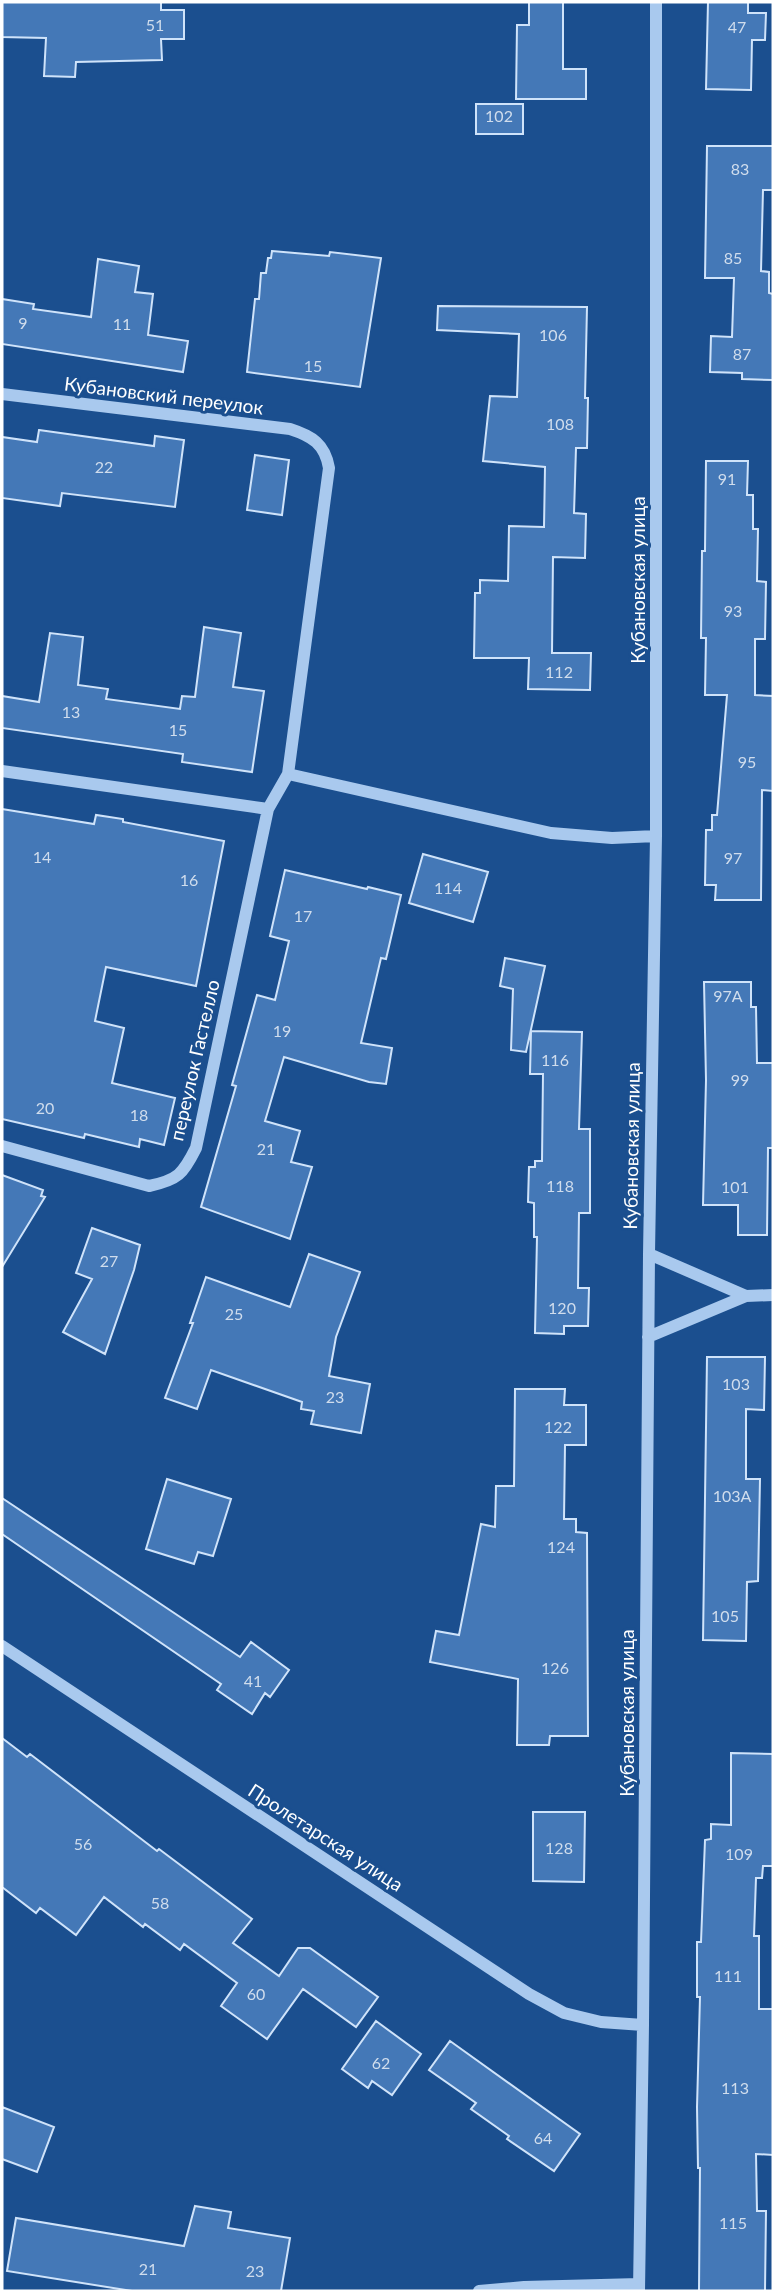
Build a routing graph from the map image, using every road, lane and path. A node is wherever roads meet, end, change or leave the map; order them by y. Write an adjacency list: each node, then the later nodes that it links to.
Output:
1 (656, 2): 7 (street, Кубановская улица)
2 (2, 394): 3 (street, Кубановский переулок)
3 (319, 443): 5 (street, переулок Гастелло)
4 (2, 771): 6 (street)
5 (288, 774): 6 (street, переулок Гастелло); 7 (street)
6 (268, 809): 8 (street, переулок Гастелло)
7 (656, 836): 9 (street, Кубановская улица)
8 (2, 1146)
9 (649, 1254): 11 (street); 12 (street, Кубановская улица)
10 (773, 1295): 11 (street)
11 (746, 1296): 12 (street)
12 (648, 1337): 14 (street, Кубановская улица)
13 (2, 1646): 14 (street, Пролетарская улица)
14 (643, 2025): 15 (street, Кубановская улица)
15 (639, 2288): 16 (street)
16 (479, 2291)

